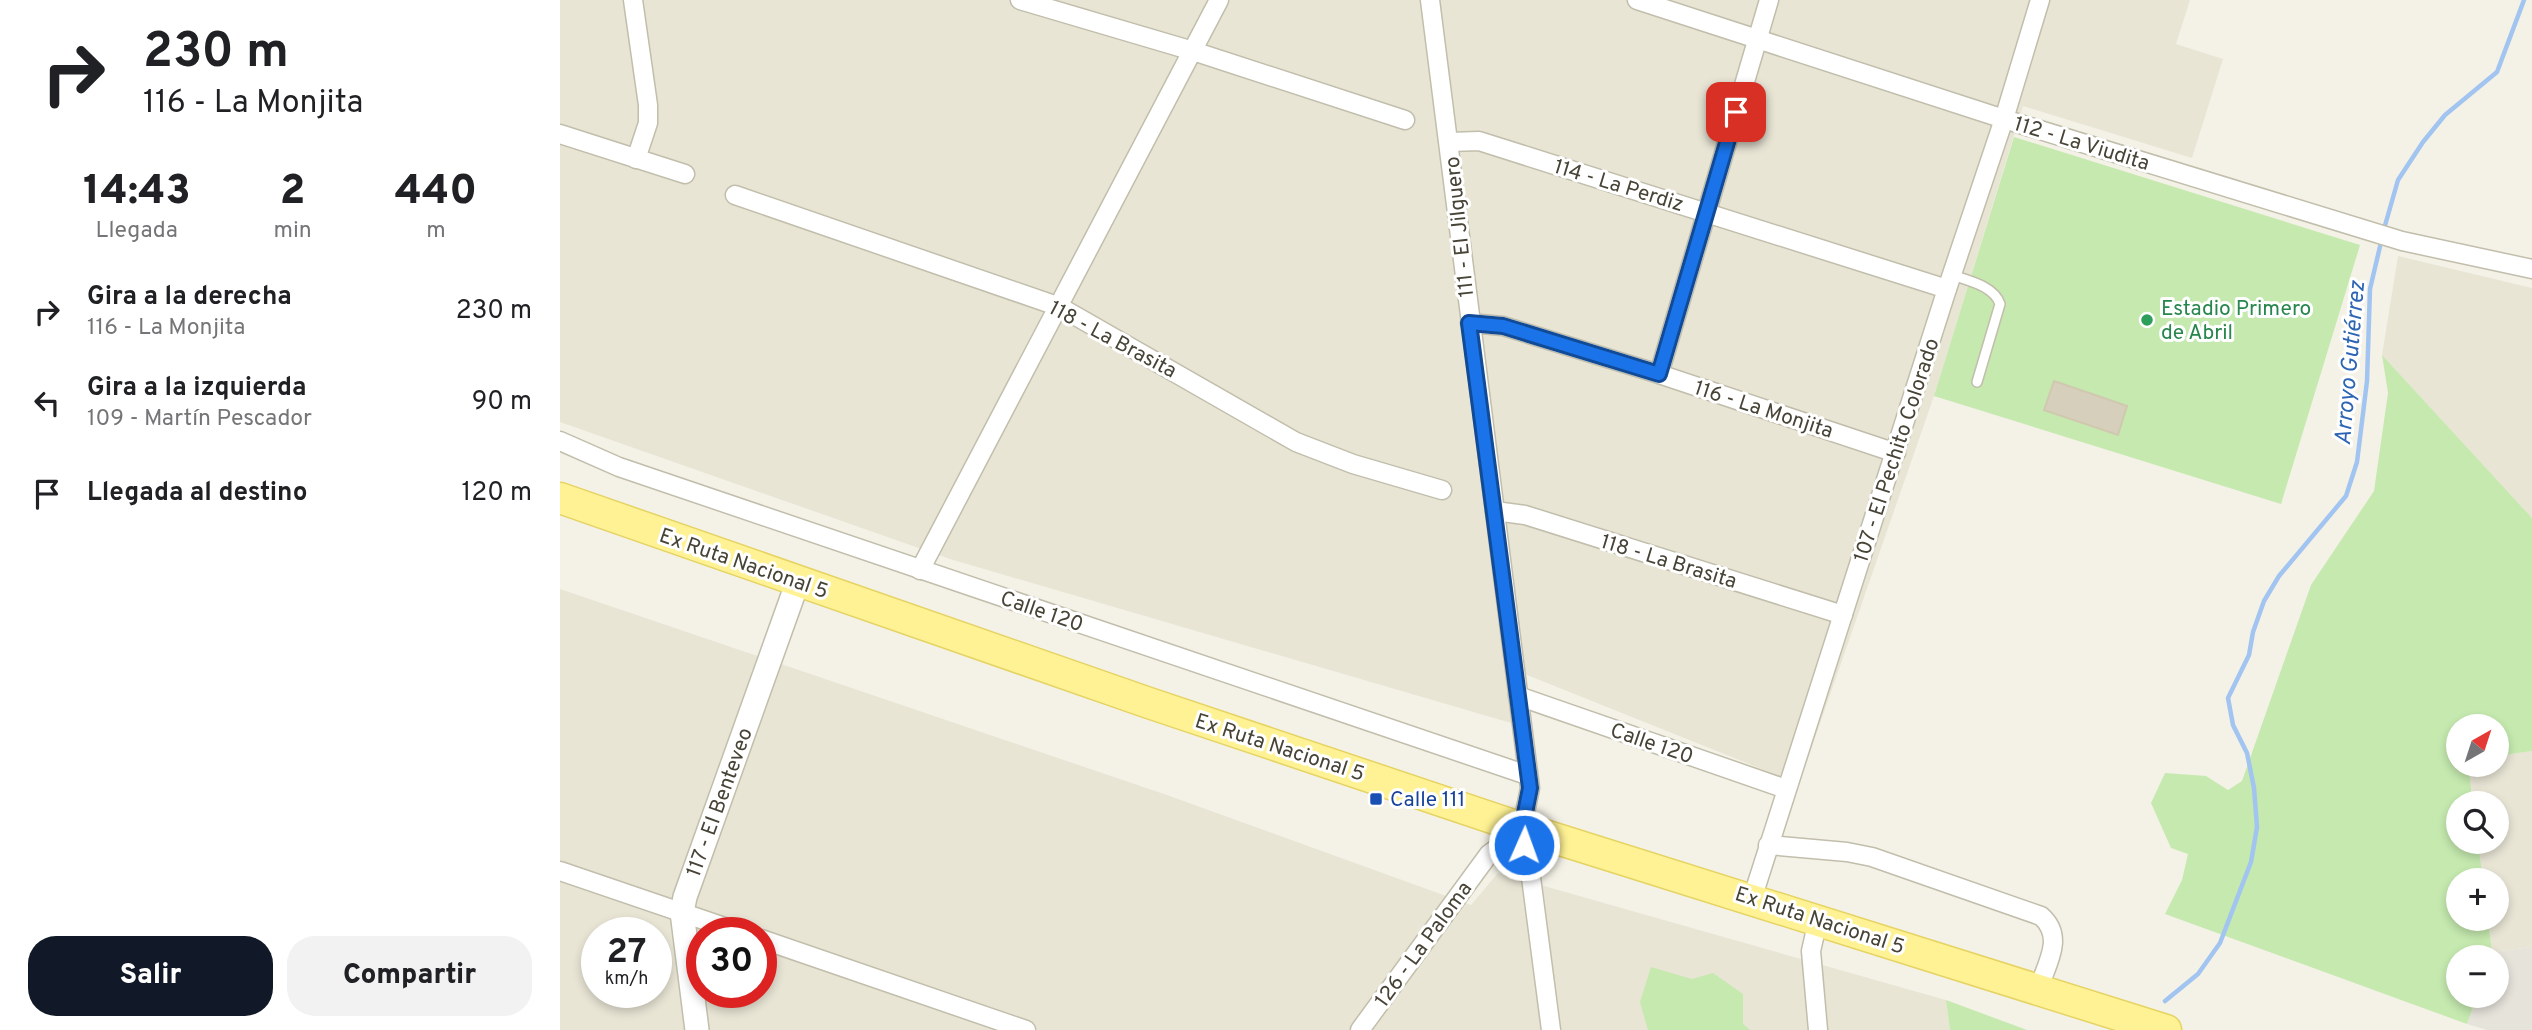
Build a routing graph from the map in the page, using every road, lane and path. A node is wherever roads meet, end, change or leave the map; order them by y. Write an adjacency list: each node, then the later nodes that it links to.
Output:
1 (633, 0): 14 (street)
2 (1020, 0): 9 (street)
3 (1219, 0): 9 (street)
4 (1430, 0): 13 (street, 111 - El Jilguero)
5 (1637, 0): 8 (street, 112 - La Viudita)
6 (1769, 0): 8 (street)
7 (2040, 0): 10 (street, 107 - El Pechito Colorado)
8 (1758, 38): 10 (street, 112 - La Viudita); 17 (street)
9 (1193, 51): 11 (street); 20 (street)
10 (2004, 119): 18 (street, 112 - La Viudita); 19 (street, 107 - El Pechito Colorado)
11 (1405, 120)
12 (560, 134): 14 (street)
13 (1450, 142): 17 (street, 114 - La Perdiz); 21 (street, 111 - El Jilguero)
14 (636, 159): 15 (street)
15 (685, 174)
16 (735, 195): 20 (street, 118 - La Brasita)
17 (1706, 212): 19 (street, 114 - La Perdiz); 22 (street)
18 (2532, 269)
19 (1950, 282): 23 (lane); 25 (street, 107 - El Pechito Colorado)
20 (1060, 307): 26 (street, 118 - La Brasita); 29 (street)
21 (1469, 323): 22 (street, 116 - La Monjita); 28 (street, 111 - El Jilguero)
22 (1659, 374): 25 (street, 116 - La Monjita)
23 (1977, 382)
24 (560, 441): 29 (street, Calle 120)
25 (1896, 453): 31 (street, 107 - El Pechito Colorado)
26 (1442, 490)
27 (560, 498): 30 (main road, Ex Ruta Nacional 5)
28 (1494, 511): 31 (street, 118 - La Brasita); 32 (street, 111 - El Jilguero)
29 (920, 570): 33 (street, Calle 120)
30 (798, 581): 35 (main road, Ex Ruta Nacional 5); 39 (street, 117 - El Benteveo)
31 (1843, 615): 34 (street, 107 - El Pechito Colorado)
32 (1518, 696): 33 (street, 111 - El Jilguero); 34 (street, Calle 120)
33 (1527, 775): 35 (street, 111 - El Jilguero)
34 (1786, 789): 36 (street, 107 - El Pechito Colorado)
35 (1523, 836): 38 (main road, Ex Ruta Nacional 5); 46 (street, 126 - La Paloma); 47 (street, 111 - El Jilguero)
36 (1769, 845): 38 (street, 107 - El Pechito Colorado); 43 (street)
37 (560, 871): 39 (street)
38 (1752, 899): 41 (main road, Ex Ruta Nacional 5)
39 (682, 912): 40 (street); 44 (street, 117 - El Benteveo)
40 (696, 917)
41 (1818, 920): 43 (main road, Ex Ruta Nacional 5); 48 (street)
42 (777, 944): 45 (street)
43 (2038, 990): 49 (main road, Ex Ruta Nacional 5)
44 (696, 1030)
45 (1026, 1030)
46 (1360, 1030)
47 (1551, 1030)
48 (1818, 1030)
49 (2166, 1030)

